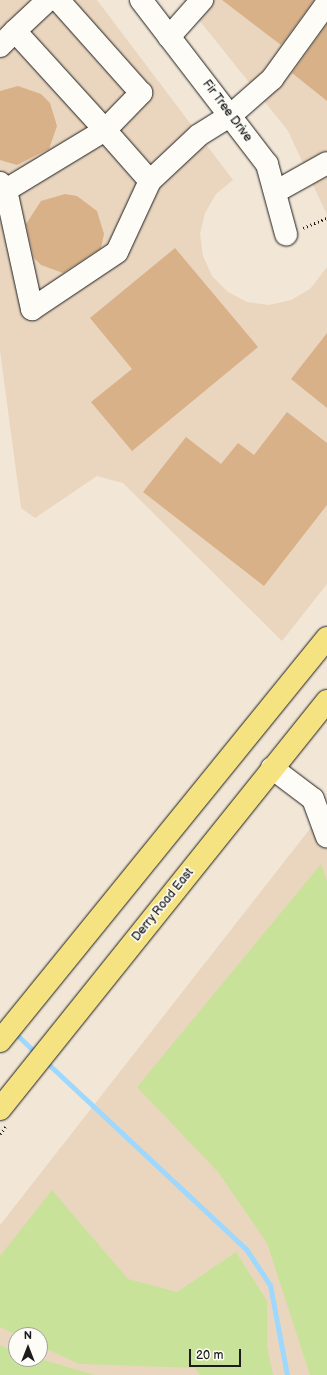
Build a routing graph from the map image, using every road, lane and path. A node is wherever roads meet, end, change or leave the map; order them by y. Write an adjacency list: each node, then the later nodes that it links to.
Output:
1 (48, 0): 6 (street)
2 (58, 0): 10 (street)
3 (141, 0): 7 (street, Fir Tree Drive)
4 (202, 0): 7 (street)
5 (327, 3): 9 (street)
6 (15, 31): 8 (street); 10 (street)
7 (169, 37): 9 (street, Fir Tree Drive)
8 (0, 46)
9 (232, 115): 12 (street); 14 (street, Fir Tree Drive)
10 (105, 130): 12 (street); 13 (street)
11 (327, 163): 14 (street)
12 (150, 182): 13 (street)
13 (3, 187)
14 (277, 191): 16 (street, Fir Tree Drive)
15 (327, 218): 16 (path)
16 (286, 234)
17 (327, 638): 21 (main road)
18 (327, 701): 19 (main road, Derry Road East)
19 (272, 768): 20 (street); 22 (main road, Derry Road East)
20 (327, 837)
21 (0, 1041)
22 (0, 1108)

